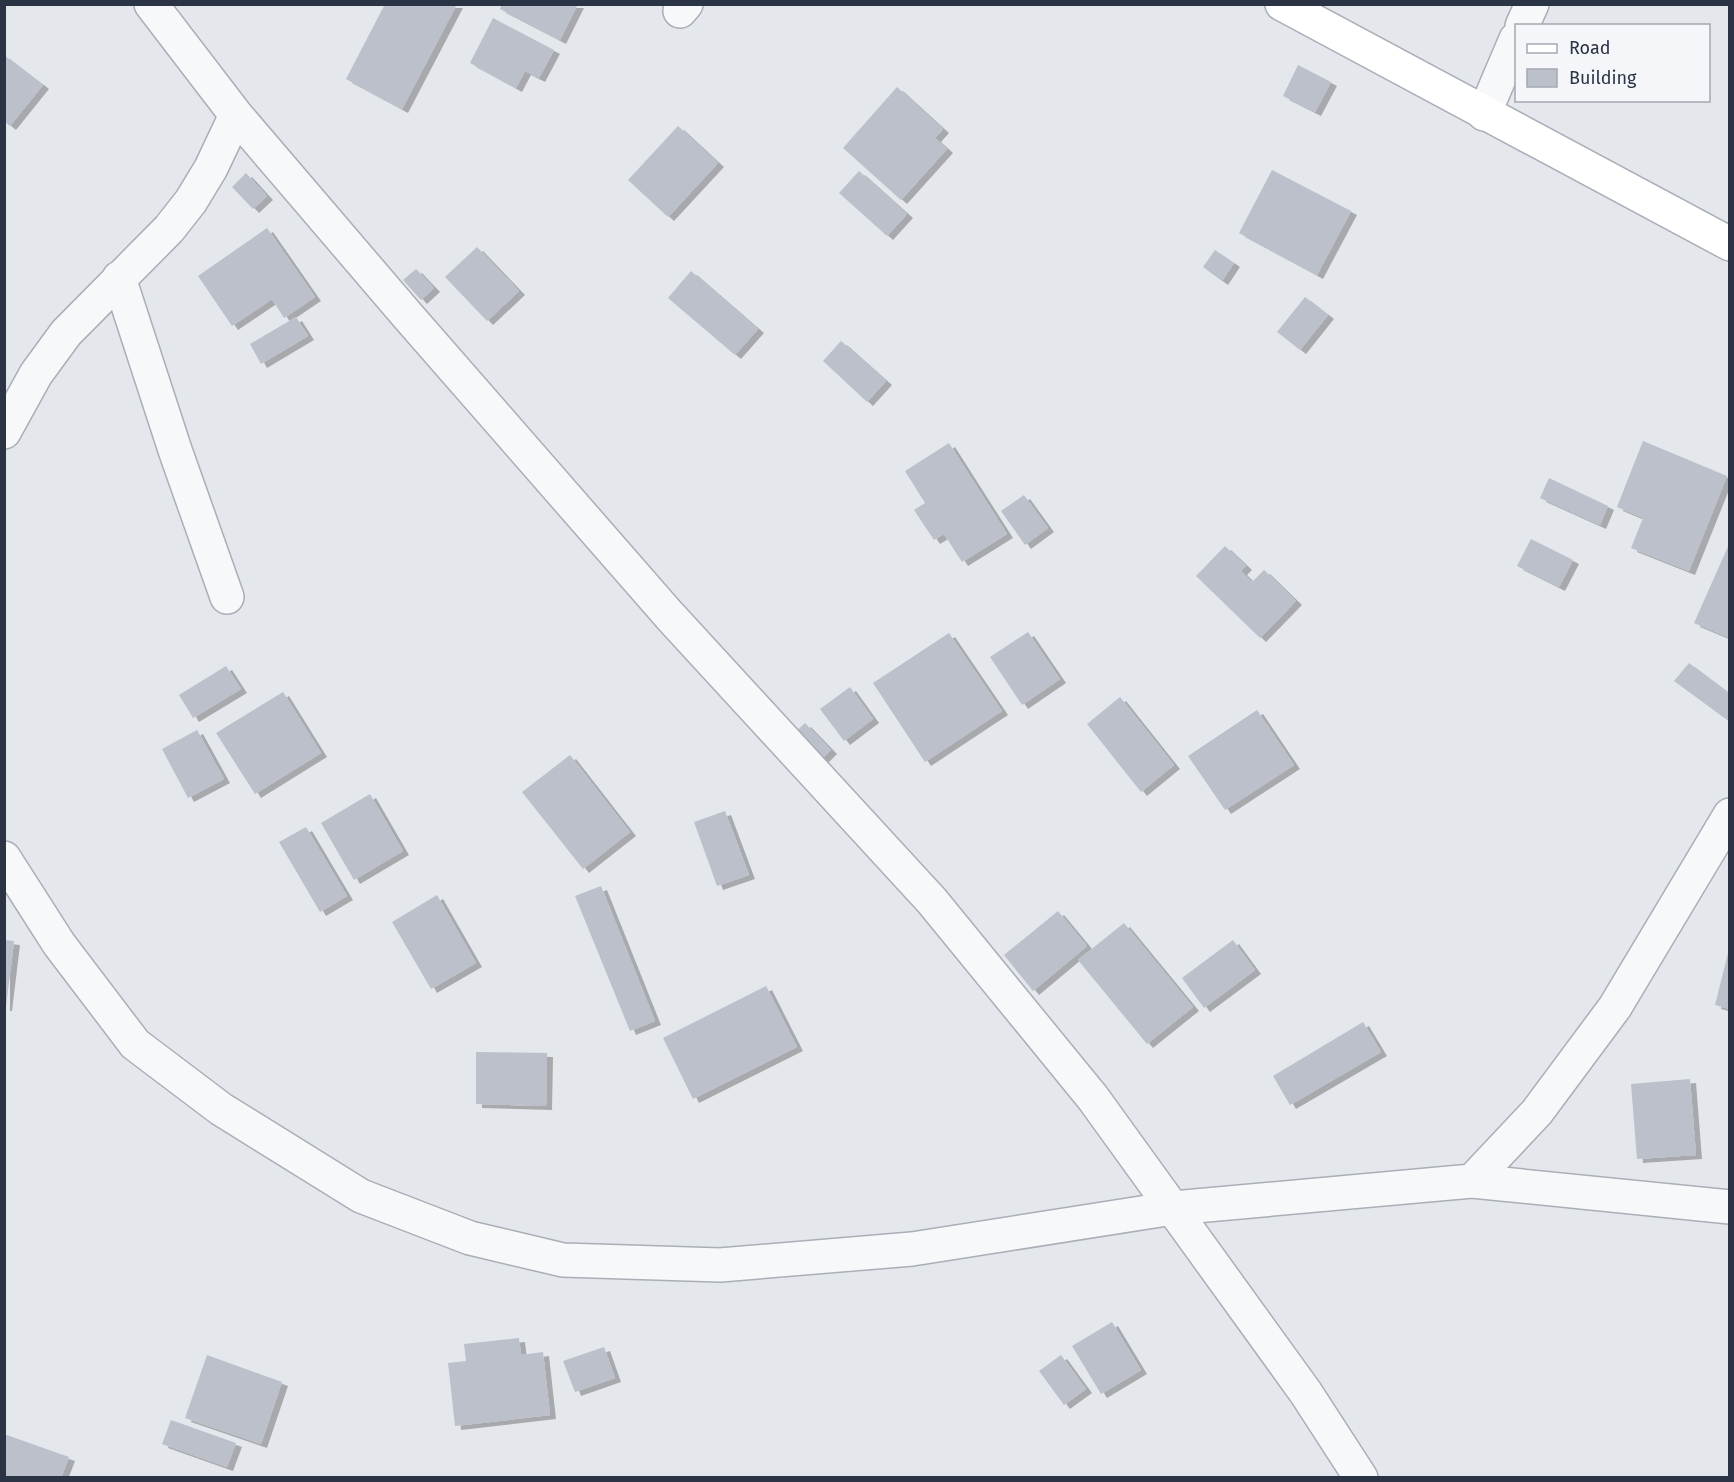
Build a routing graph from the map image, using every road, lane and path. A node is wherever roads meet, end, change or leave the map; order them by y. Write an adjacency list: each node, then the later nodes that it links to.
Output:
1 (151, 4): 7 (street)
2 (1282, 4): 6 (street)
3 (1532, 4): 4 (street)
4 (1523, 24)
5 (1515, 41): 6 (street)
6 (1484, 114): 8 (street)
7 (236, 115): 9 (street); 16 (street)
8 (1730, 244)
9 (119, 278): 10 (street); 11 (street)
10 (4, 432)
11 (227, 597)
12 (1730, 816): 14 (street)
13 (4, 858): 16 (street)
14 (1472, 1181): 15 (street); 16 (street)
15 (1730, 1207)
16 (1173, 1208): 17 (street)
17 (1361, 1478)

